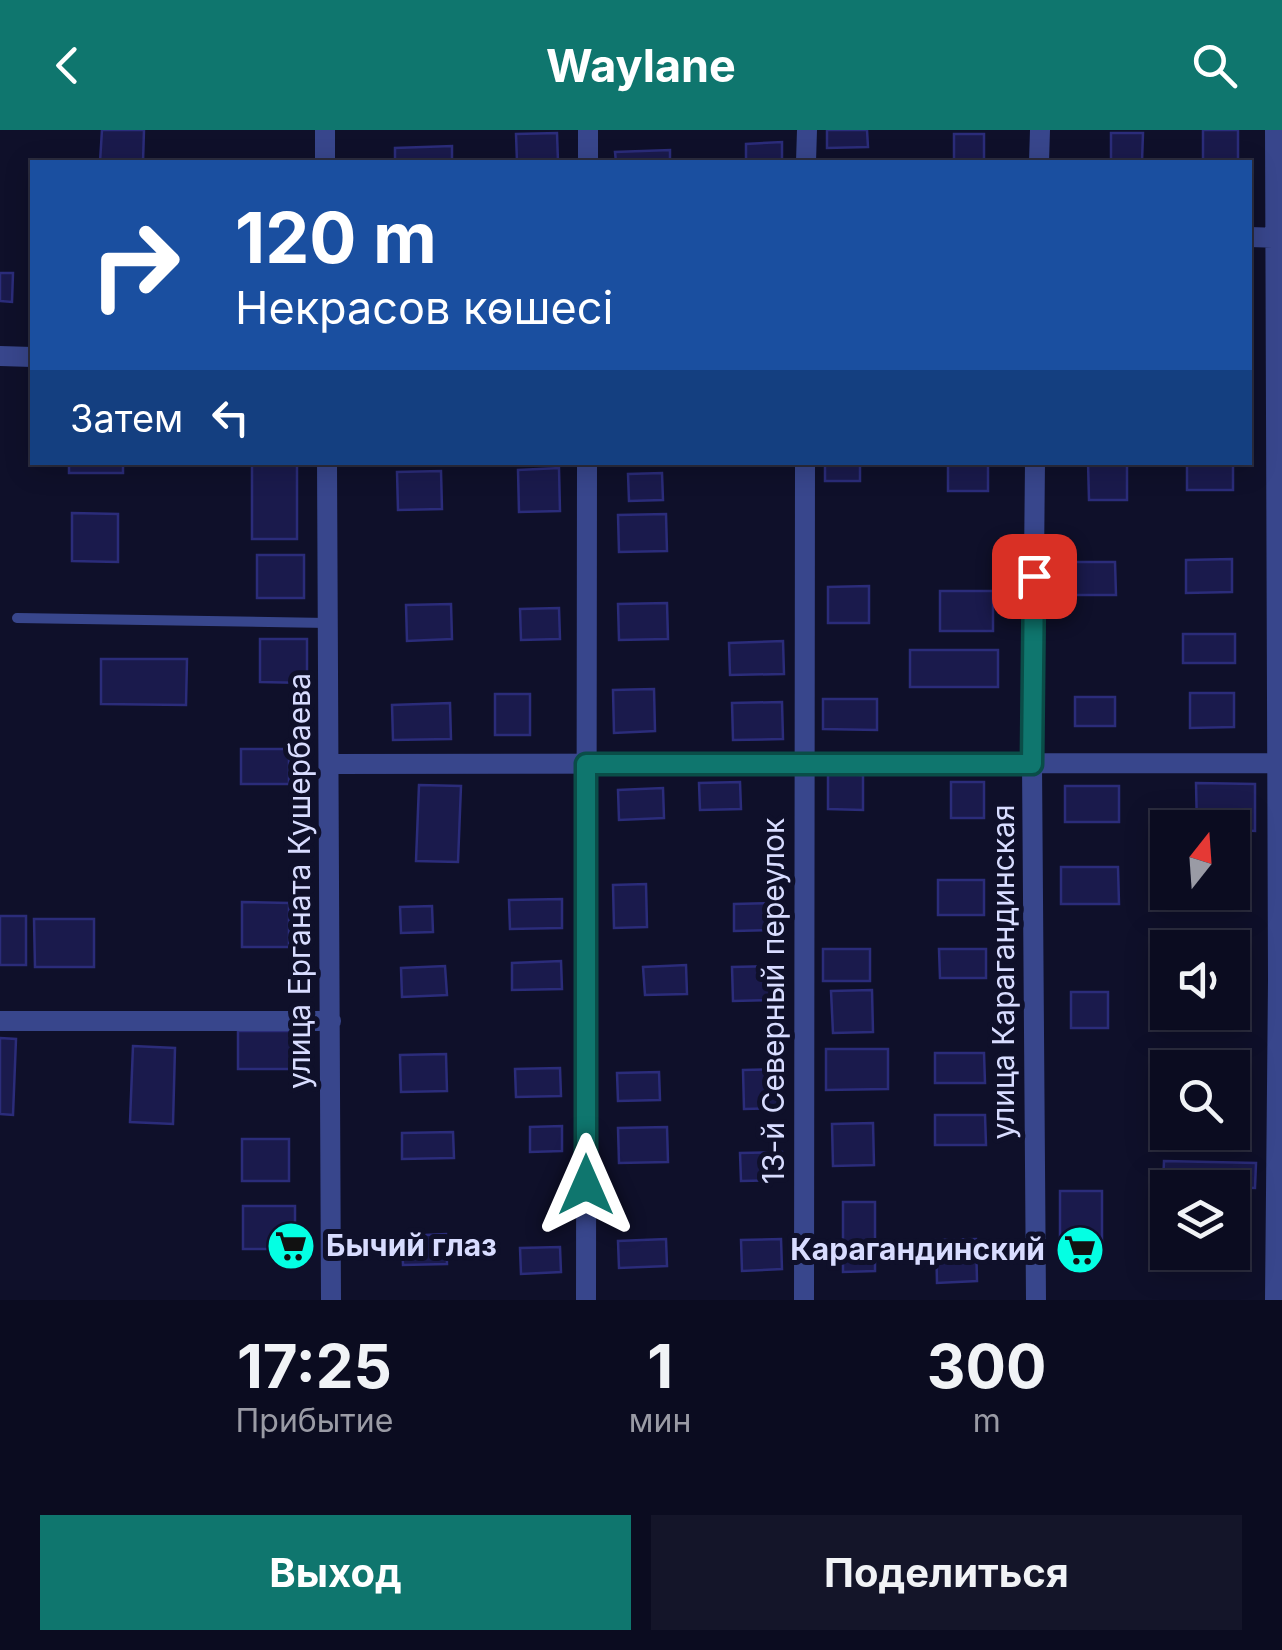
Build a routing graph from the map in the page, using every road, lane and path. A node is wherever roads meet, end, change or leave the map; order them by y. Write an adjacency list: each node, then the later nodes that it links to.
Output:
1 (325, 130): 6 (street)
2 (588, 130): 7 (street)
3 (806, 130): 8 (street)
4 (1040, 130): 9 (street)
5 (1275, 130): 11 (street)
6 (325, 160)
7 (588, 160)
8 (806, 160)
9 (1039, 160)
10 (1252, 238): 11 (street)
11 (1279, 238): 20 (street)
12 (0, 356): 13 (street)
13 (30, 357)
14 (327, 465): 19 (street, улица Ерганата Кушербаева)
15 (587, 465): 22 (street)
16 (804, 465): 23 (street, 13-й Северный переулок)
17 (1035, 465): 24 (street, улица Карагандинская)
18 (16, 618): 19 (lane)
19 (328, 623): 21 (street, улица Ерганата Кушербаева)
20 (1280, 763): 24 (street); 25 (street)
21 (329, 764): 22 (street); 27 (street, улица Ерганата Кушербаева)
22 (586, 764): 23 (street); 29 (street)
23 (804, 764): 24 (street); 30 (street, 13-й Северный переулок)
24 (1032, 764): 31 (street, улица Карагандинская)
25 (1280, 980): 32 (street)
26 (0, 1021): 27 (street)
27 (331, 1021): 28 (street, улица Ерганата Кушербаева)
28 (330, 1300)
29 (586, 1300)
30 (804, 1300)
31 (1036, 1300)
32 (1274, 1300)

